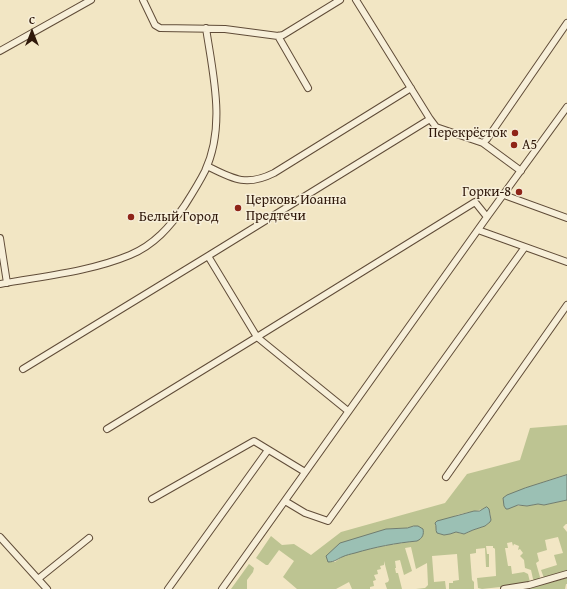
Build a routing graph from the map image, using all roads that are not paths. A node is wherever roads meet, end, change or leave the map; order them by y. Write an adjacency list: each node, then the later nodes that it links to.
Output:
1 (91, 0): 8 (street)
2 (143, 0): 6 (street)
3 (340, 0): 7 (street)
4 (356, 0): 10 (street)
5 (567, 23): 13 (street)
6 (206, 28): 7 (street); 14 (street)
7 (278, 36): 9 (street)
8 (0, 51)
9 (308, 88)
10 (411, 88): 12 (street); 14 (street)
11 (567, 107): 15 (street)
12 (430, 119): 13 (street); 22 (street)
13 (483, 143): 15 (street)
14 (207, 166): 24 (street)
15 (521, 171): 16 (street)
16 (504, 195): 17 (street); 18 (street)
17 (487, 217): 19 (street); 27 (street)
18 (567, 218)
19 (478, 230): 21 (street); 29 (street)
20 (0, 238): 24 (street)
21 (525, 247): 23 (street); 35 (street)
22 (208, 256): 27 (street); 28 (street)
23 (567, 262)
24 (7, 283): 25 (street)
25 (0, 284)
26 (567, 305): 33 (street)
27 (257, 338): 29 (street); 30 (street)
28 (23, 370)
29 (348, 411): 32 (street)
30 (107, 429)
31 (268, 450): 32 (street); 34 (street); 41 (street)
32 (305, 472): 35 (street)
33 (446, 476)
34 (152, 499)
35 (285, 501): 42 (street)
36 (0, 537): 39 (street)
37 (89, 538): 39 (street)
38 (567, 574): 43 (street)
39 (38, 578): 40 (street)
40 (47, 589)
41 (168, 589)
42 (222, 589)
43 (504, 589)

